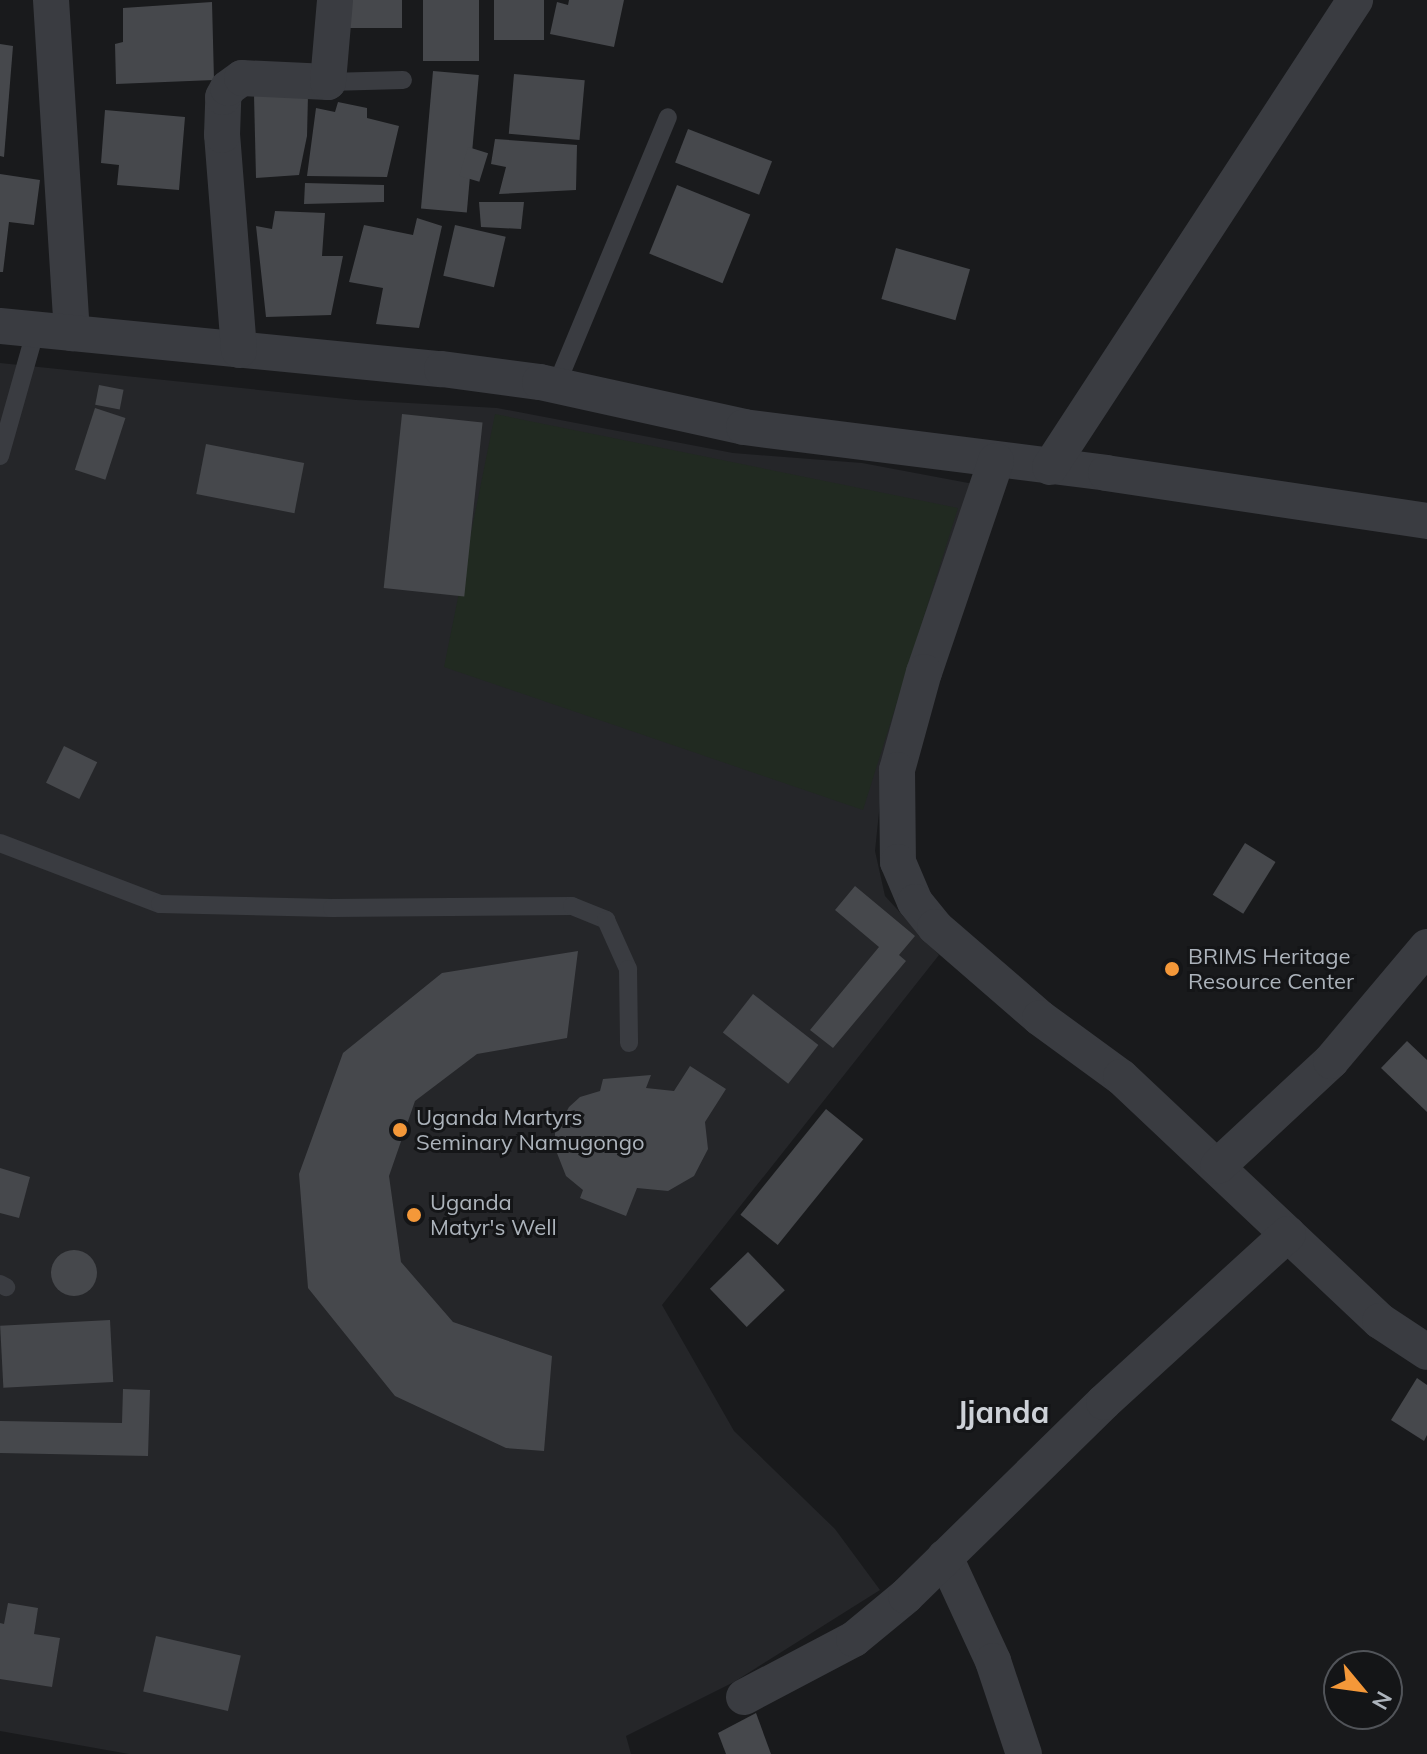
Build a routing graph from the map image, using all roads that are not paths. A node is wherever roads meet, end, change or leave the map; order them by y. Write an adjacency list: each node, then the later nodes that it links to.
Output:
1 (51, 0): 9 (street)
2 (335, 0): 5 (street)
3 (1355, 0): 14 (street)
4 (403, 80): 5 (lane)
5 (328, 82): 10 (street)
6 (668, 117): 11 (lane)
7 (0, 326): 8 (street)
8 (36, 329): 9 (street); 12 (lane)
9 (72, 333): 10 (street)
10 (239, 350): 11 (street)
11 (556, 386): 13 (street)
12 (0, 456)
13 (996, 461): 14 (street); 19 (street)
14 (1050, 467): 15 (street)
15 (1427, 521)
16 (0, 843): 18 (lane)
17 (1427, 947): 19 (street)
18 (629, 1043)
19 (1218, 1166): 20 (street)
20 (1288, 1234): 21 (street); 22 (street)
21 (1427, 1352)
22 (945, 1557): 23 (street); 24 (street)
23 (744, 1697)
24 (1024, 1754)

